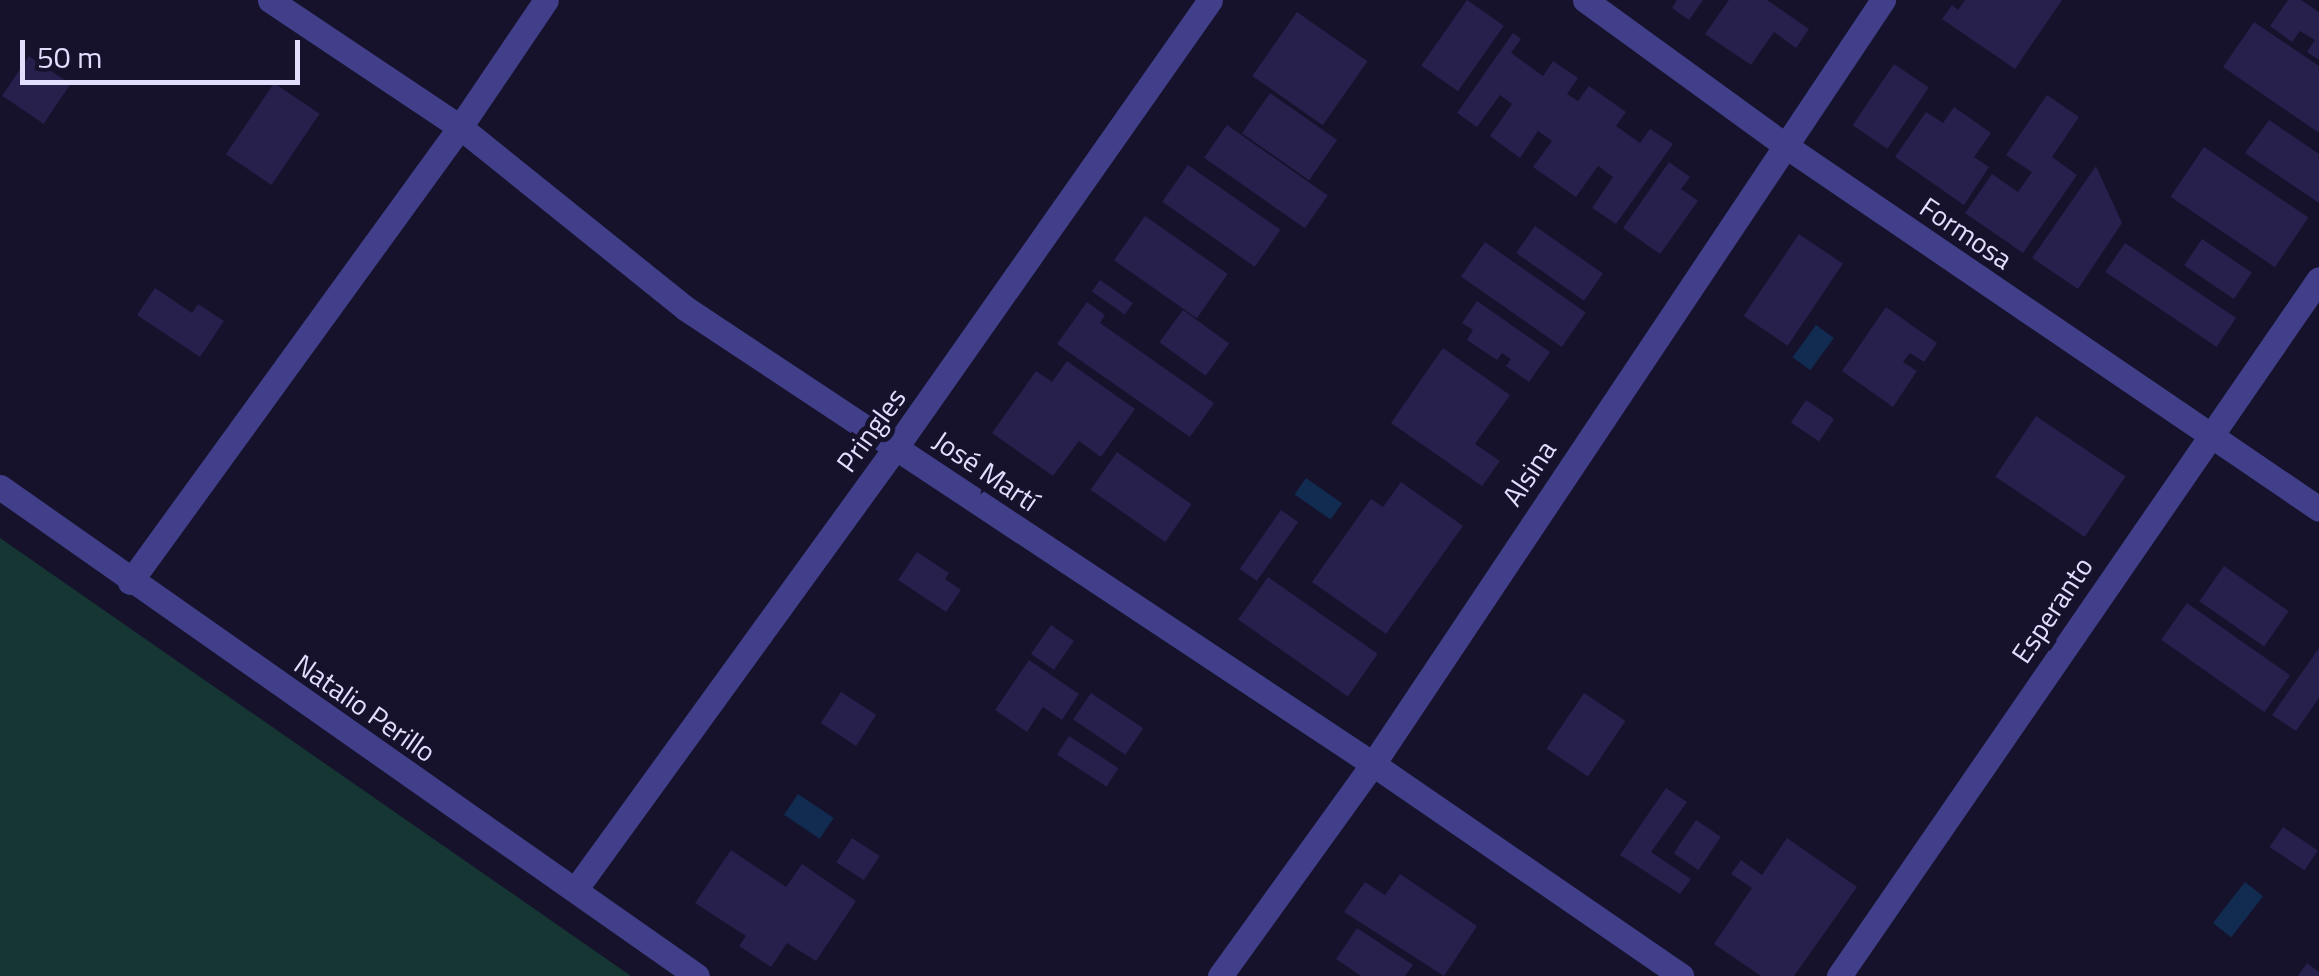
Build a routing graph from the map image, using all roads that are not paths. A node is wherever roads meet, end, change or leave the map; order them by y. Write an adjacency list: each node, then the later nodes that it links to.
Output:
1 (270, 0): 6 (street, José Martí)
2 (546, 0): 6 (street)
3 (1210, 0): 10 (street, Pringles)
4 (1585, 0): 7 (street, Formosa)
5 (1883, 0): 7 (street, Alsina)
6 (460, 126): 10 (street, José Martí); 13 (street)
7 (1783, 144): 9 (street, Formosa); 14 (street, Alsina)
8 (2319, 279): 9 (street, Esperanto)
9 (2208, 435): 12 (street, Formosa); 19 (street, Esperanto)
10 (896, 447): 14 (street, José Martí); 15 (street, Pringles)
11 (0, 488): 13 (street, Natalio Perillo)
12 (2319, 510)
13 (130, 582): 15 (street, Natalio Perillo)
14 (1372, 764): 17 (street, Alsina); 18 (street, José Martí)
15 (575, 890): 16 (street, Natalio Perillo)
16 (697, 976)
17 (1220, 976)
18 (1681, 976)
19 (1839, 976)

